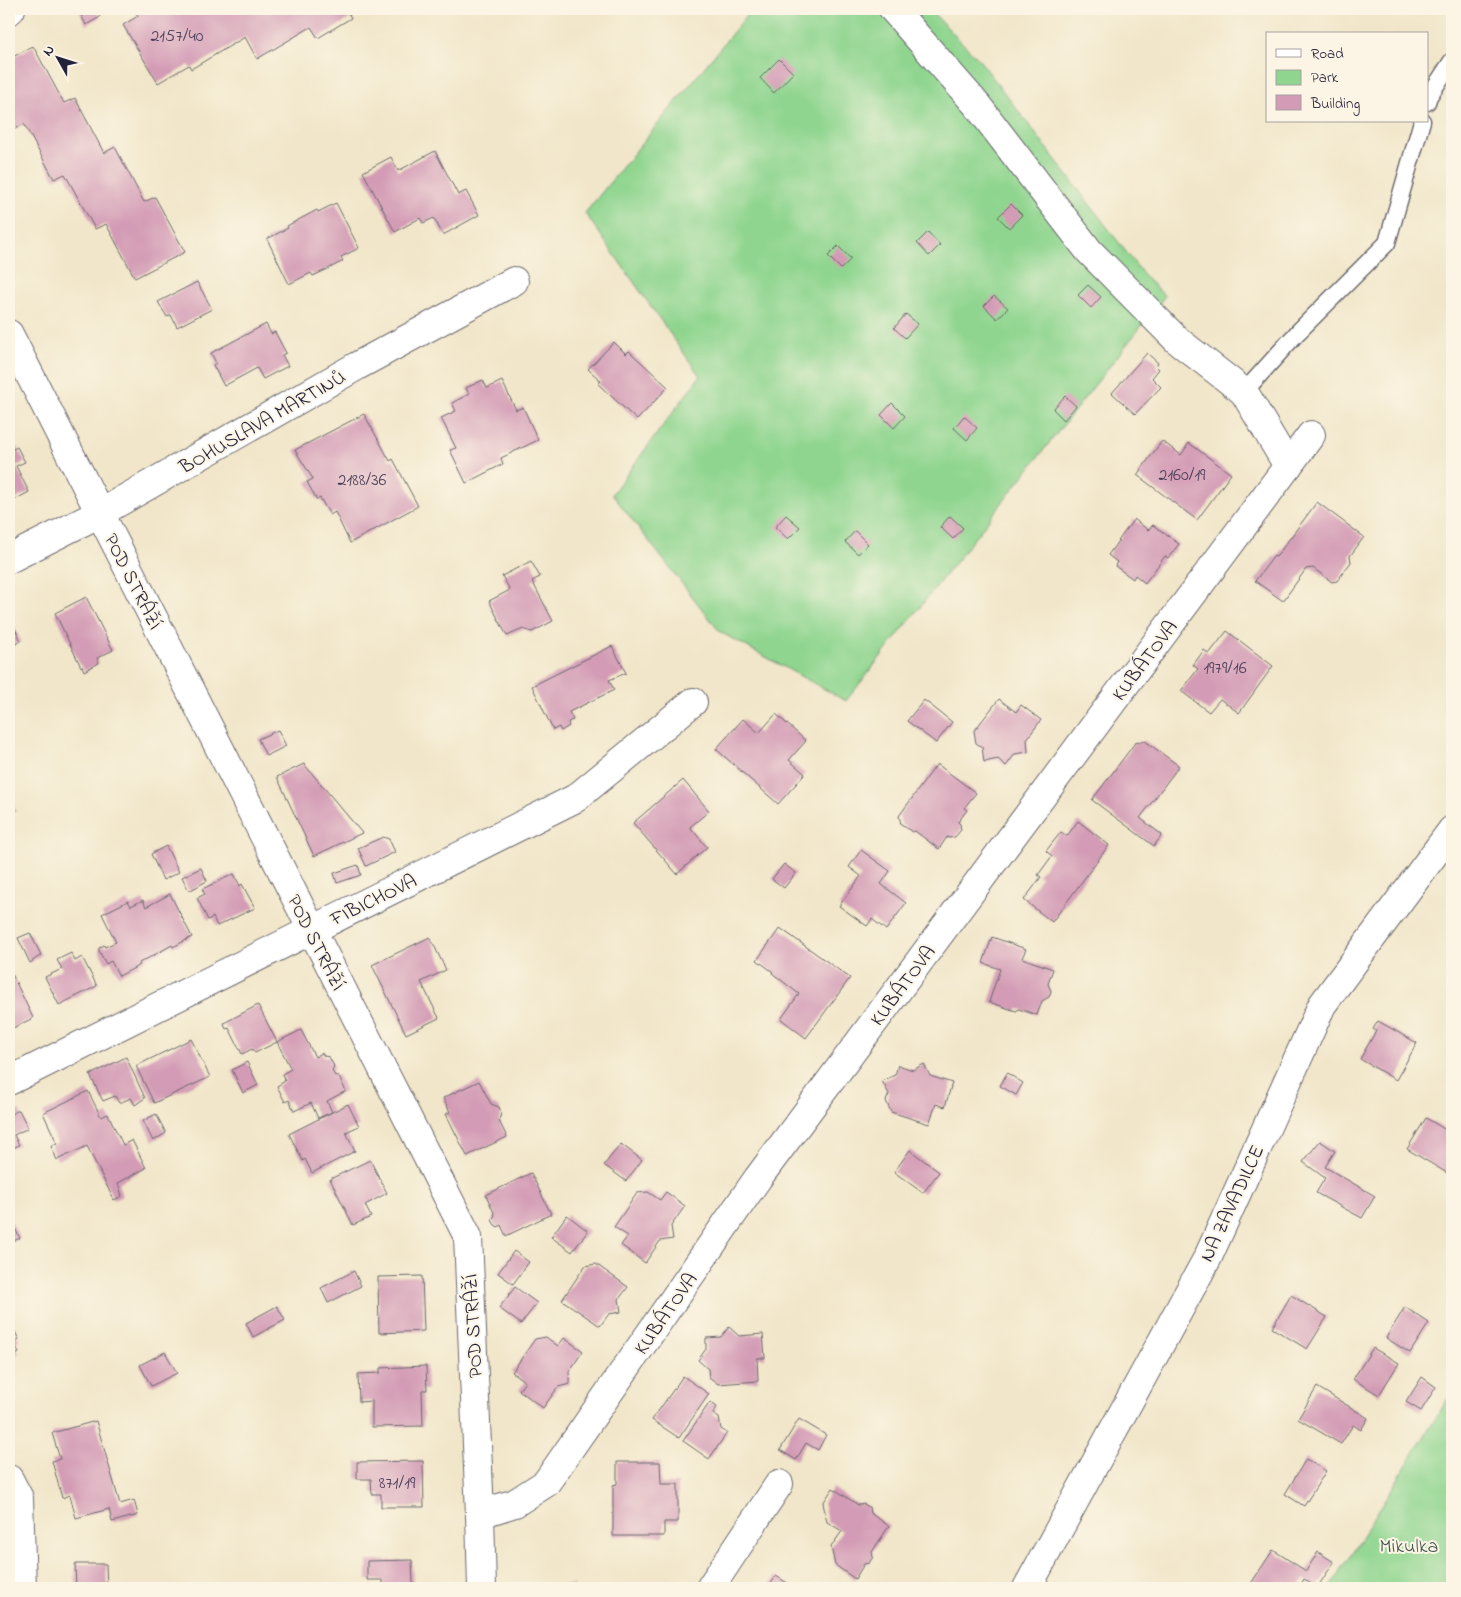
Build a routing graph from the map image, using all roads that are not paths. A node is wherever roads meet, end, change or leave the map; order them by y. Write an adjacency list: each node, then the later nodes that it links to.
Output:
1 (893, 9): 7 (street)
2 (1452, 61): 3 (lane)
3 (1428, 99)
4 (1422, 122): 7 (lane)
5 (514, 281): 10 (street, BOHUSLAVA MARTINŮ)
6 (9, 334): 10 (street, POD STRÁŽÍ)
7 (1244, 392): 9 (street)
8 (1311, 435): 9 (street, KUBÁTOVA)
9 (1288, 466): 18 (street, KUBÁTOVA)
10 (100, 513): 11 (street, BOHUSLAVA MARTINŮ); 14 (street, POD STRÁŽÍ)
11 (9, 559)
12 (692, 702): 14 (street, FIBICHOVA)
13 (1452, 830): 22 (street, NA ZAVADILCE)
14 (311, 930): 15 (street, FIBICHOVA); 18 (street, POD STRÁŽÍ)
15 (9, 1081)
16 (9, 1479): 19 (street)
17 (779, 1484): 21 (street)
18 (480, 1514): 20 (street, POD STRÁŽÍ)
19 (22, 1588)
20 (482, 1588)
21 (710, 1588)
22 (1027, 1588)

